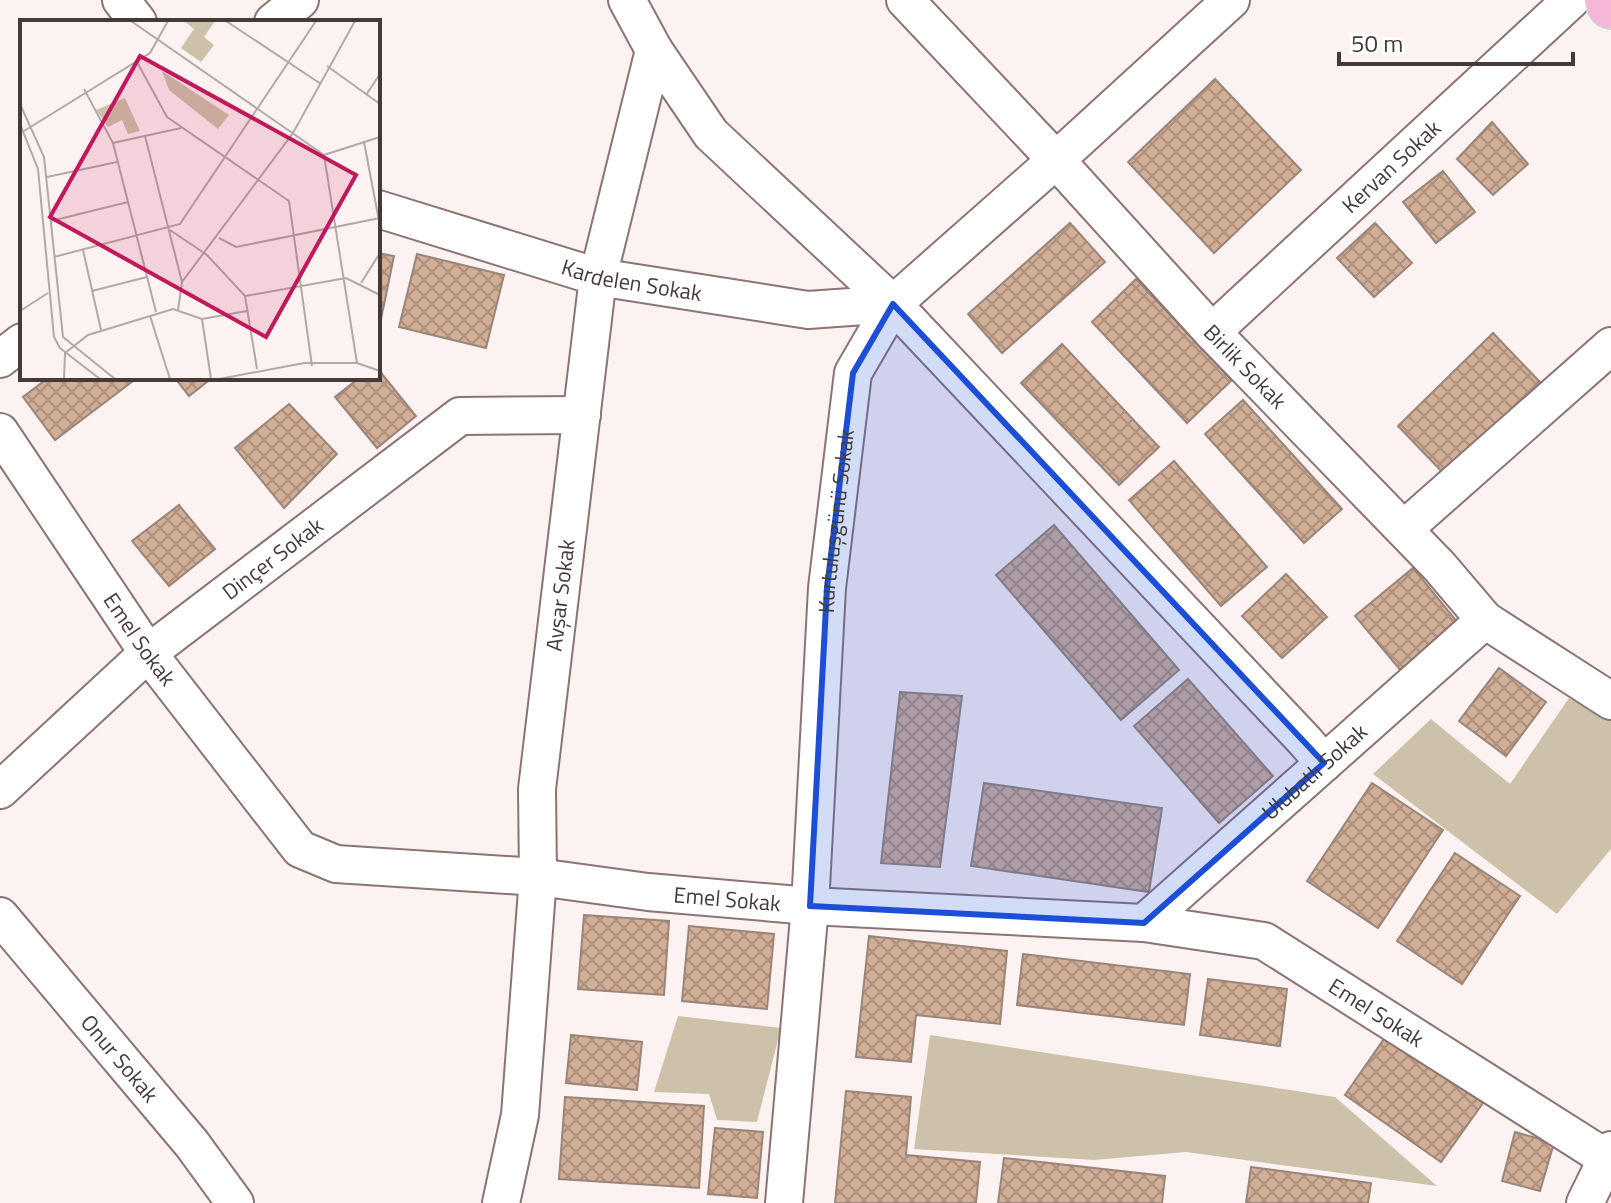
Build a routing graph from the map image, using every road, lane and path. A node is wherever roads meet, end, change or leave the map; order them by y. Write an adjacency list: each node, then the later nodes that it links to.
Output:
1 (121, 0): 9 (street)
2 (300, 0): 10 (street)
3 (627, 0): 11 (street)
4 (905, 0): 12 (street, Birlik Sokak)
5 (1231, 0): 12 (street, Kurtuluşgünü Sokak)
6 (1571, 0): 16 (street, Kervan Sokak)
7 (1607, 0): 8 (main road)
8 (1611, 6)
9 (136, 20)
10 (275, 20)
11 (654, 50): 14 (street, Avşar Sokak); 15 (street)
12 (1056, 160): 15 (street, Kurtuluşgünü Sokak); 16 (street, Birlik Sokak)
13 (380, 210): 14 (street, Kardelen Sokak)
14 (598, 277): 15 (street, Kardelen Sokak); 20 (street, Avşar Sokak)
15 (893, 304): 26 (street); 29 (street, Kurtuluşgünü Sokak)
16 (1212, 332): 22 (street, Birlik Sokak)
17 (20, 344): 19 (street)
18 (1611, 346): 22 (street)
19 (0, 359)
20 (582, 415): 24 (street, Dinçer Sokak); 28 (street, Avşar Sokak)
21 (0, 432): 24 (street, Emel Sokak)
22 (1404, 529): 23 (street, Birlik Sokak)
23 (1485, 620): 25 (street, Birlik Sokak); 26 (street, Ulubatlı Sokak)
24 (148, 653): 27 (street, Dinçer Sokak); 28 (street, Emel Sokak)
25 (1611, 701)
26 (1324, 763): 31 (street, Ulubatlı Sokak)
27 (0, 790)
28 (538, 877): 29 (street, Emel Sokak); 34 (street, Avşar Sokak)
29 (810, 906): 31 (street, Emel Sokak); 35 (street, Kurtuluşgünü Sokak)
30 (0, 916): 33 (street, Onur Sokak)
31 (1144, 923): 32 (street, Emel Sokak)
32 (1609, 1154): 36 (street)
33 (235, 1203)
34 (501, 1203)
35 (784, 1203)
36 (1585, 1203)

